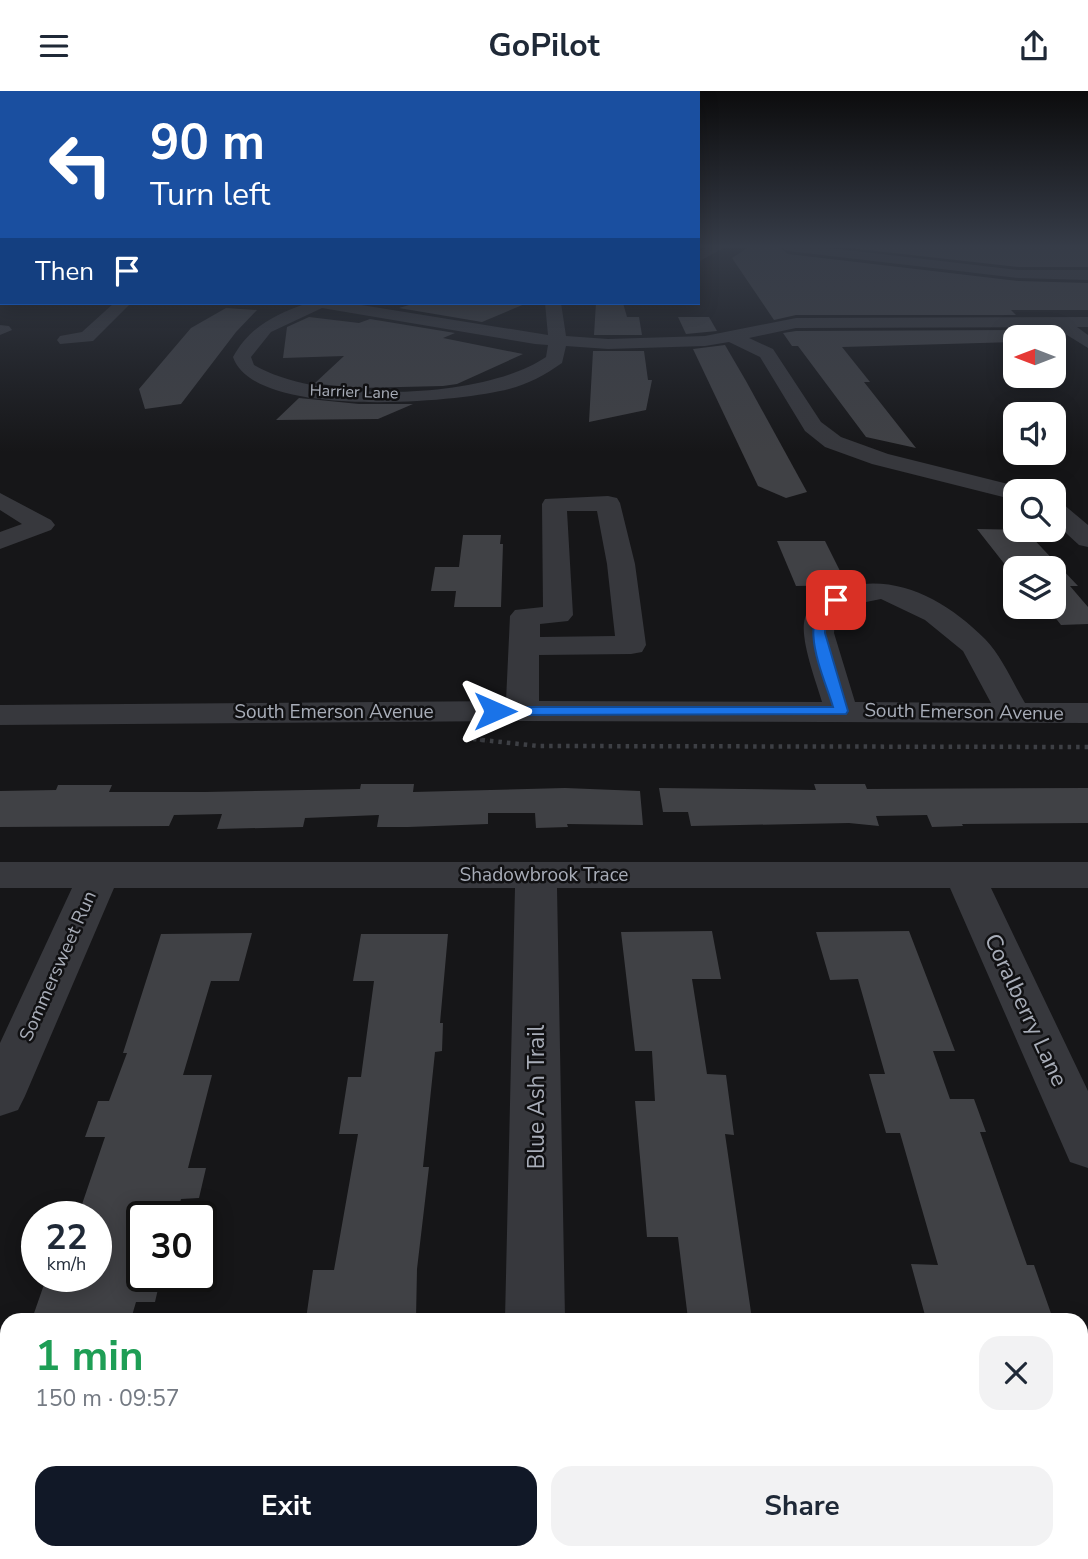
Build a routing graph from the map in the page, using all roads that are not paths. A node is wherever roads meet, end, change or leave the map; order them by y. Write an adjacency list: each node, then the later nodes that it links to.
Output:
1 (106, 316): 8 (street)
2 (291, 316): 9 (street, Harrier Lane)
3 (397, 316): 9 (street)
4 (555, 316): 9 (street)
5 (1058, 322): 6 (street); 7 (street); 10 (street)
6 (1088, 322)
7 (731, 336): 9 (street); 11 (street)
8 (66, 340)
9 (558, 342)
10 (1088, 343)
11 (1003, 491)
12 (0, 500): 15 (street)
13 (1066, 520): 14 (street)
14 (1088, 539)
15 (0, 541)
16 (524, 646): 16 (street); 17 (street)
17 (522, 711): 18 (street, South Emerson Avenue); 21 (street, South Emerson Avenue)
18 (841, 711): 19 (street, South Emerson Avenue); 19 (street)
19 (1014, 713): 20 (street, South Emerson Avenue)
20 (1088, 713)
21 (0, 715)
22 (99, 875): 23 (street, Shadowbrook Trace); 26 (street, Shadowbrook Trace); 27 (street, Sommersweet Run)
23 (536, 875): 24 (street, Shadowbrook Trace); 29 (street, Blue Ash Trail)
24 (964, 875): 25 (street, Shadowbrook Trace); 28 (street, Coralberry Lane)
25 (1088, 875)
26 (0, 876)
27 (0, 1096)
28 (1088, 1146)
29 (535, 1313)

